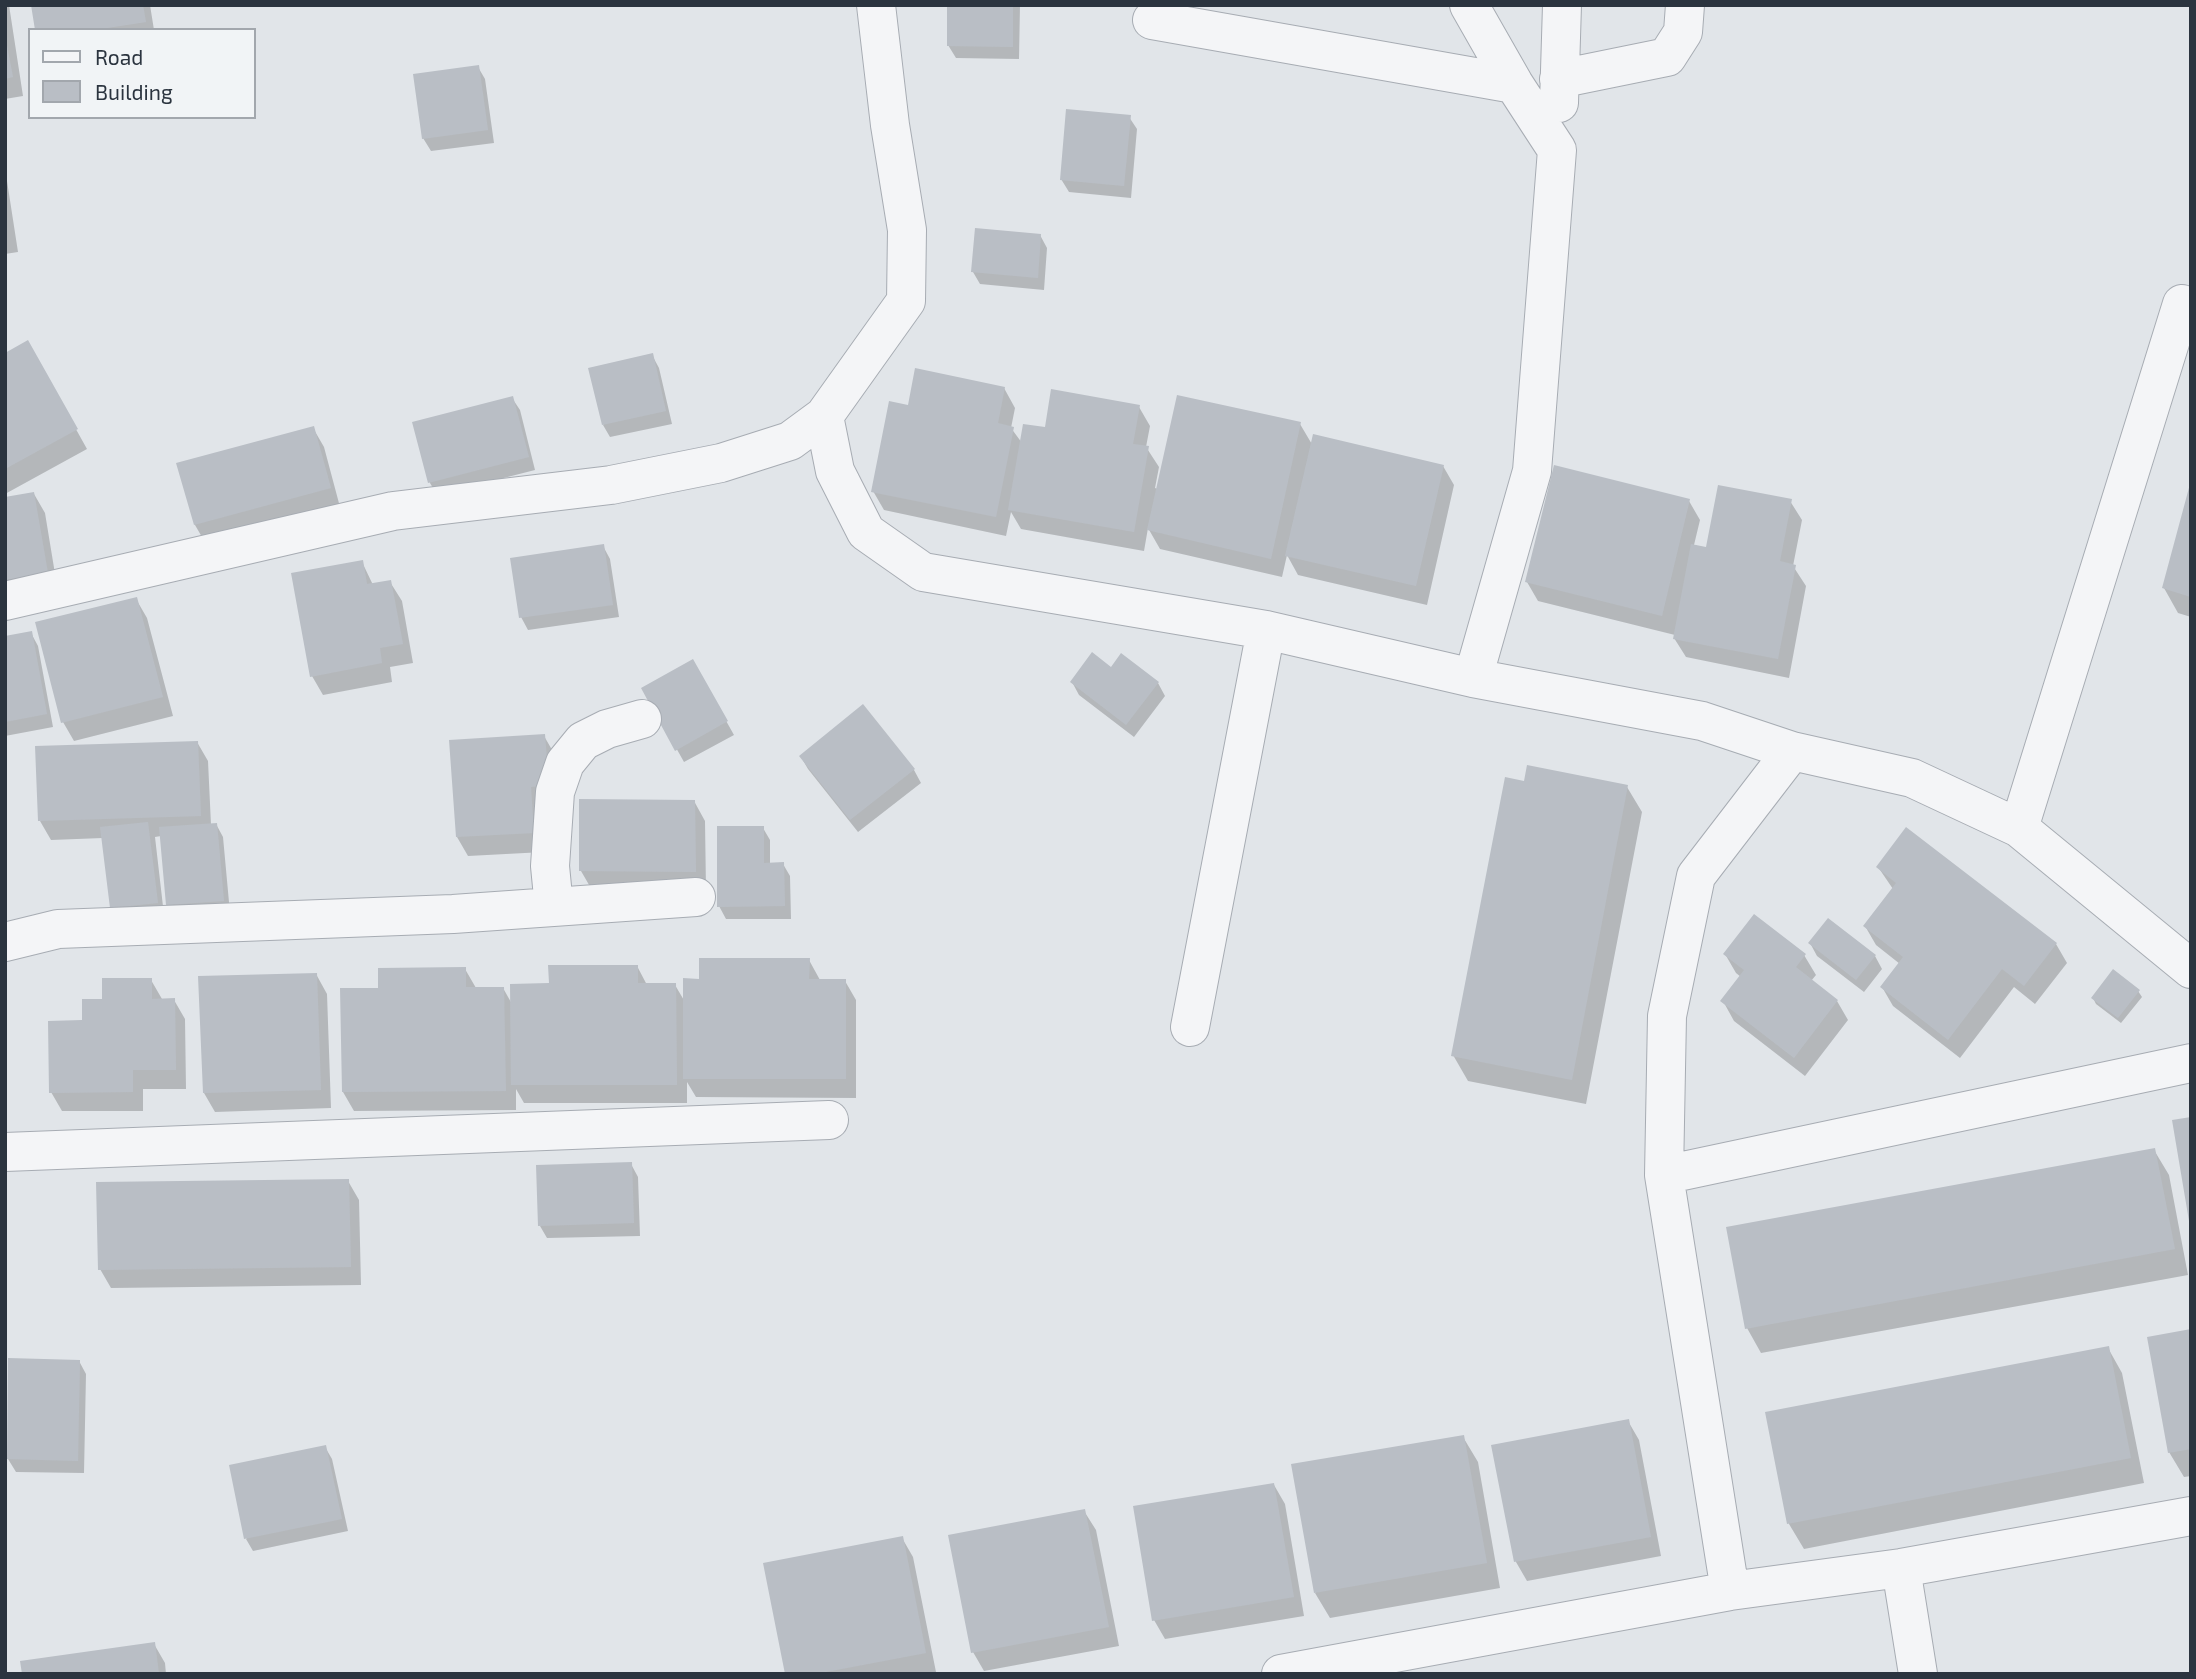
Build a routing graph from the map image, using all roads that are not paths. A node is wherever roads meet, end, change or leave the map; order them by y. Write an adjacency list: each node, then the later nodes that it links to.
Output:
1 (876, 5): 10 (street)
2 (1469, 5): 7 (street)
3 (1562, 5): 6 (street)
4 (1685, 5): 6 (street)
5 (1152, 20): 7 (street)
6 (1559, 79): 8 (street)
7 (1514, 84): 8 (street)
8 (1557, 150): 13 (street)
9 (2182, 304): 16 (street)
10 (824, 416): 11 (street); 12 (street)
11 (5, 601)
12 (1266, 630): 13 (street); 21 (street)
13 (1473, 678): 15 (street)
14 (642, 719): 18 (street)
15 (1792, 751): 16 (street); 25 (street)
16 (2019, 828): 20 (street)
17 (696, 897): 18 (street)
18 (554, 907): 19 (street)
19 (5, 942)
20 (2191, 969)
21 (1190, 1027)
22 (2191, 1063): 25 (street)
23 (829, 1120): 24 (street)
24 (5, 1153)
25 (1664, 1175): 28 (street)
26 (2191, 1516): 27 (street)
27 (1901, 1568): 28 (street); 30 (street)
28 (1730, 1591): 29 (street)
29 (1281, 1674)
30 (1917, 1674)

